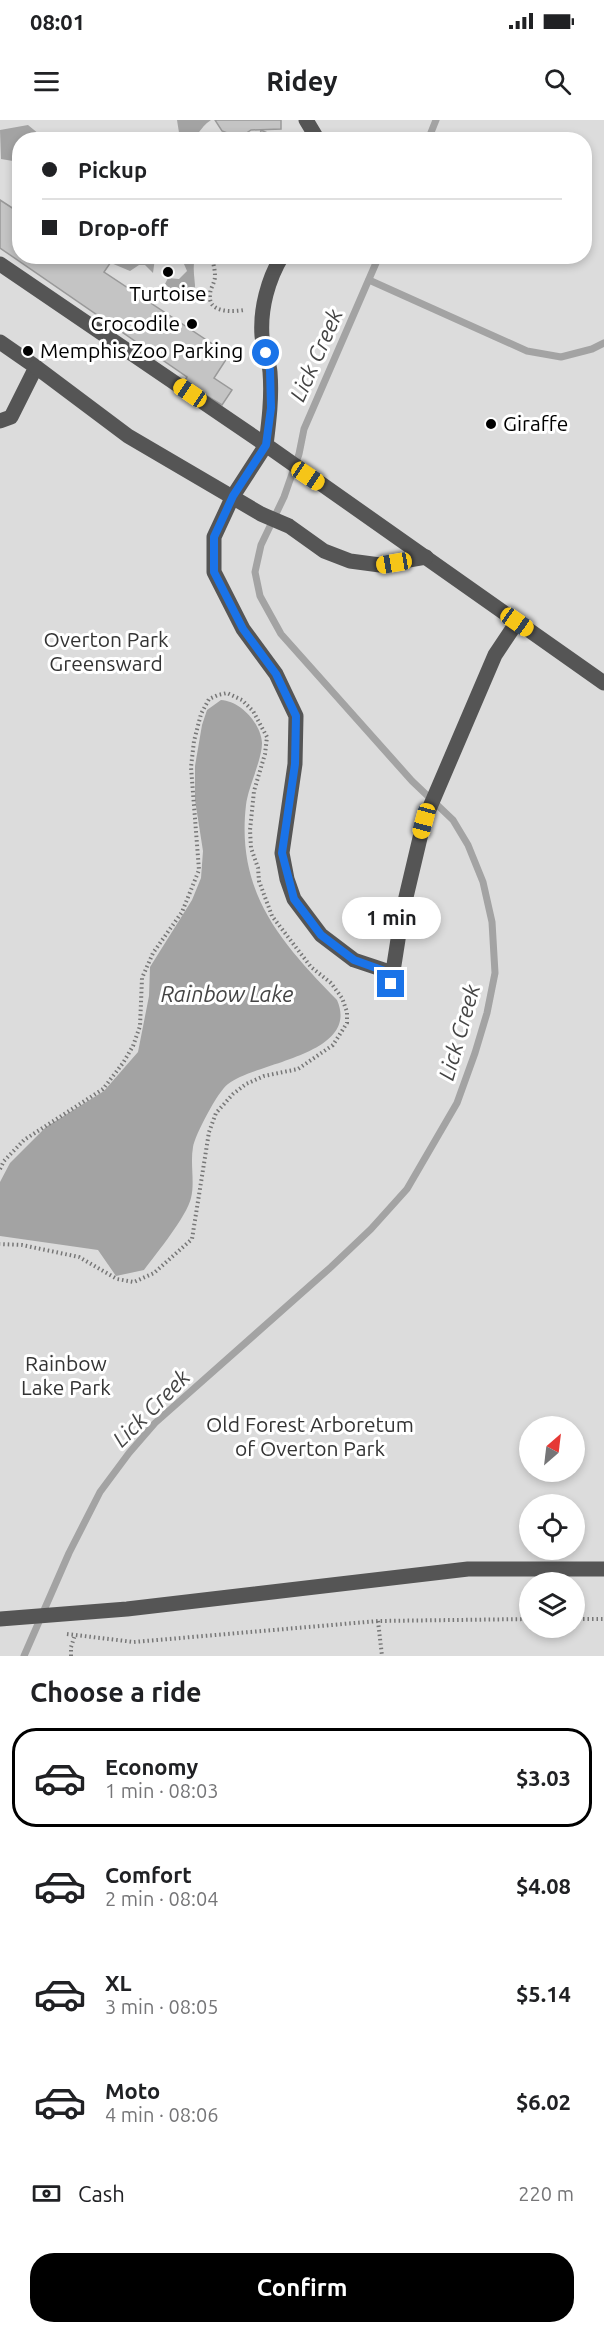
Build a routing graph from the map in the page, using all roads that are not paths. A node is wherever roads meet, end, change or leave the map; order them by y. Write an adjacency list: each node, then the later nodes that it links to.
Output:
1 (0, 264): 6 (street)
2 (278, 264): 6 (street)
3 (0, 342): 4 (street)
4 (36, 367): 5 (street); 7 (street)
5 (0, 421)
6 (272, 450): 7 (street); 8 (street)
7 (233, 496): 8 (street); 9 (street)
8 (426, 557): 9 (street)
9 (517, 622): 10 (street)
10 (604, 683)
11 (604, 1569): 12 (street)
12 (1, 1619)

